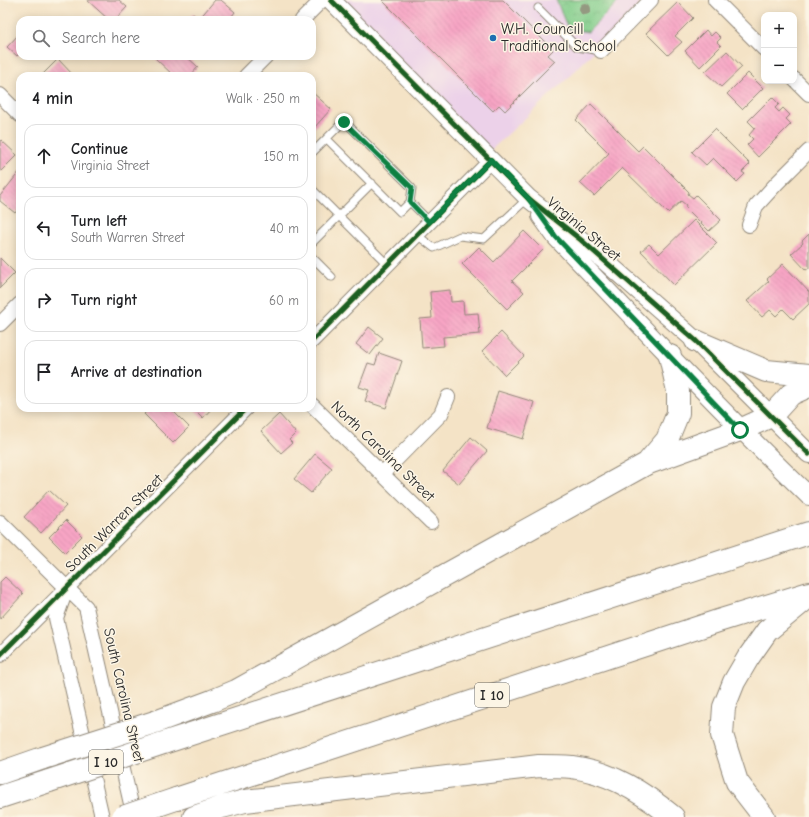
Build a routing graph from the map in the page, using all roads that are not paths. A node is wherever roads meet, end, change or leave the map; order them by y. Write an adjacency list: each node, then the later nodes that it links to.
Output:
1 (322, 0): 6 (street)
2 (331, 0): 18 (street, Virginia Street)
3 (651, 0): 8 (street)
4 (715, 0): 7 (street)
5 (538, 8): 8 (lane)
6 (306, 16)
7 (763, 48)
8 (601, 51)
9 (262, 60): 10 (street)
10 (250, 72)
11 (797, 82): 13 (street)
12 (0, 94): 14 (street)
13 (809, 94)
14 (16, 111)
15 (327, 138): 16 (lane); 19 (lane); 22 (lane)
16 (316, 149)
17 (809, 151): 25 (street)
18 (491, 160): 21 (street, Virginia Street); 24 (street)
19 (372, 183): 22 (lane); 23 (lane)
20 (316, 193): 23 (lane)
21 (528, 198): 26 (lane); 34 (street, Virginia Street); 35 (street, Virginia Street)
22 (410, 202): 24 (lane)
23 (339, 216): 27 (lane); 29 (lane)
24 (429, 222): 26 (street)
25 (749, 225)
26 (417, 234): 29 (street)
27 (316, 239)
28 (316, 261): 30 (lane)
29 (387, 264): 33 (street)
30 (332, 277)
31 (16, 308): 32 (street)
32 (0, 324)
33 (316, 337)
34 (696, 341): 36 (highway); 41 (street, Virginia Street)
35 (670, 356): 42 (street, Virginia Street); 44 (highway)
36 (809, 375)
37 (809, 386): 41 (highway)
38 (448, 397): 45 (street)
39 (316, 409): 45 (street, North Carolina Street)
40 (242, 412): 50 (street, South Warren Street)
41 (771, 416): 42 (highway); 43 (street, Virginia Street)
42 (740, 430): 44 (highway); 46 (street, Virginia Street)
43 (809, 454)
44 (646, 464): 53 (highway, bridge)
45 (382, 474): 48 (street, North Carolina Street)
46 (809, 496)
47 (0, 522): 50 (street, South Carolina Street)
48 (431, 522)
49 (809, 533): 54 (highway, I 10, bridge)
50 (67, 588): 52 (street, South Warren Street); 55 (street); 57 (street, South Carolina Street)
51 (809, 594): 56 (highway, I 10, bridge); 60 (highway)
52 (0, 655)
53 (0, 773)
54 (0, 797)
55 (102, 817)
56 (123, 817)
57 (134, 817)
58 (194, 817): 59 (highway)
59 (672, 817)
60 (764, 817)

